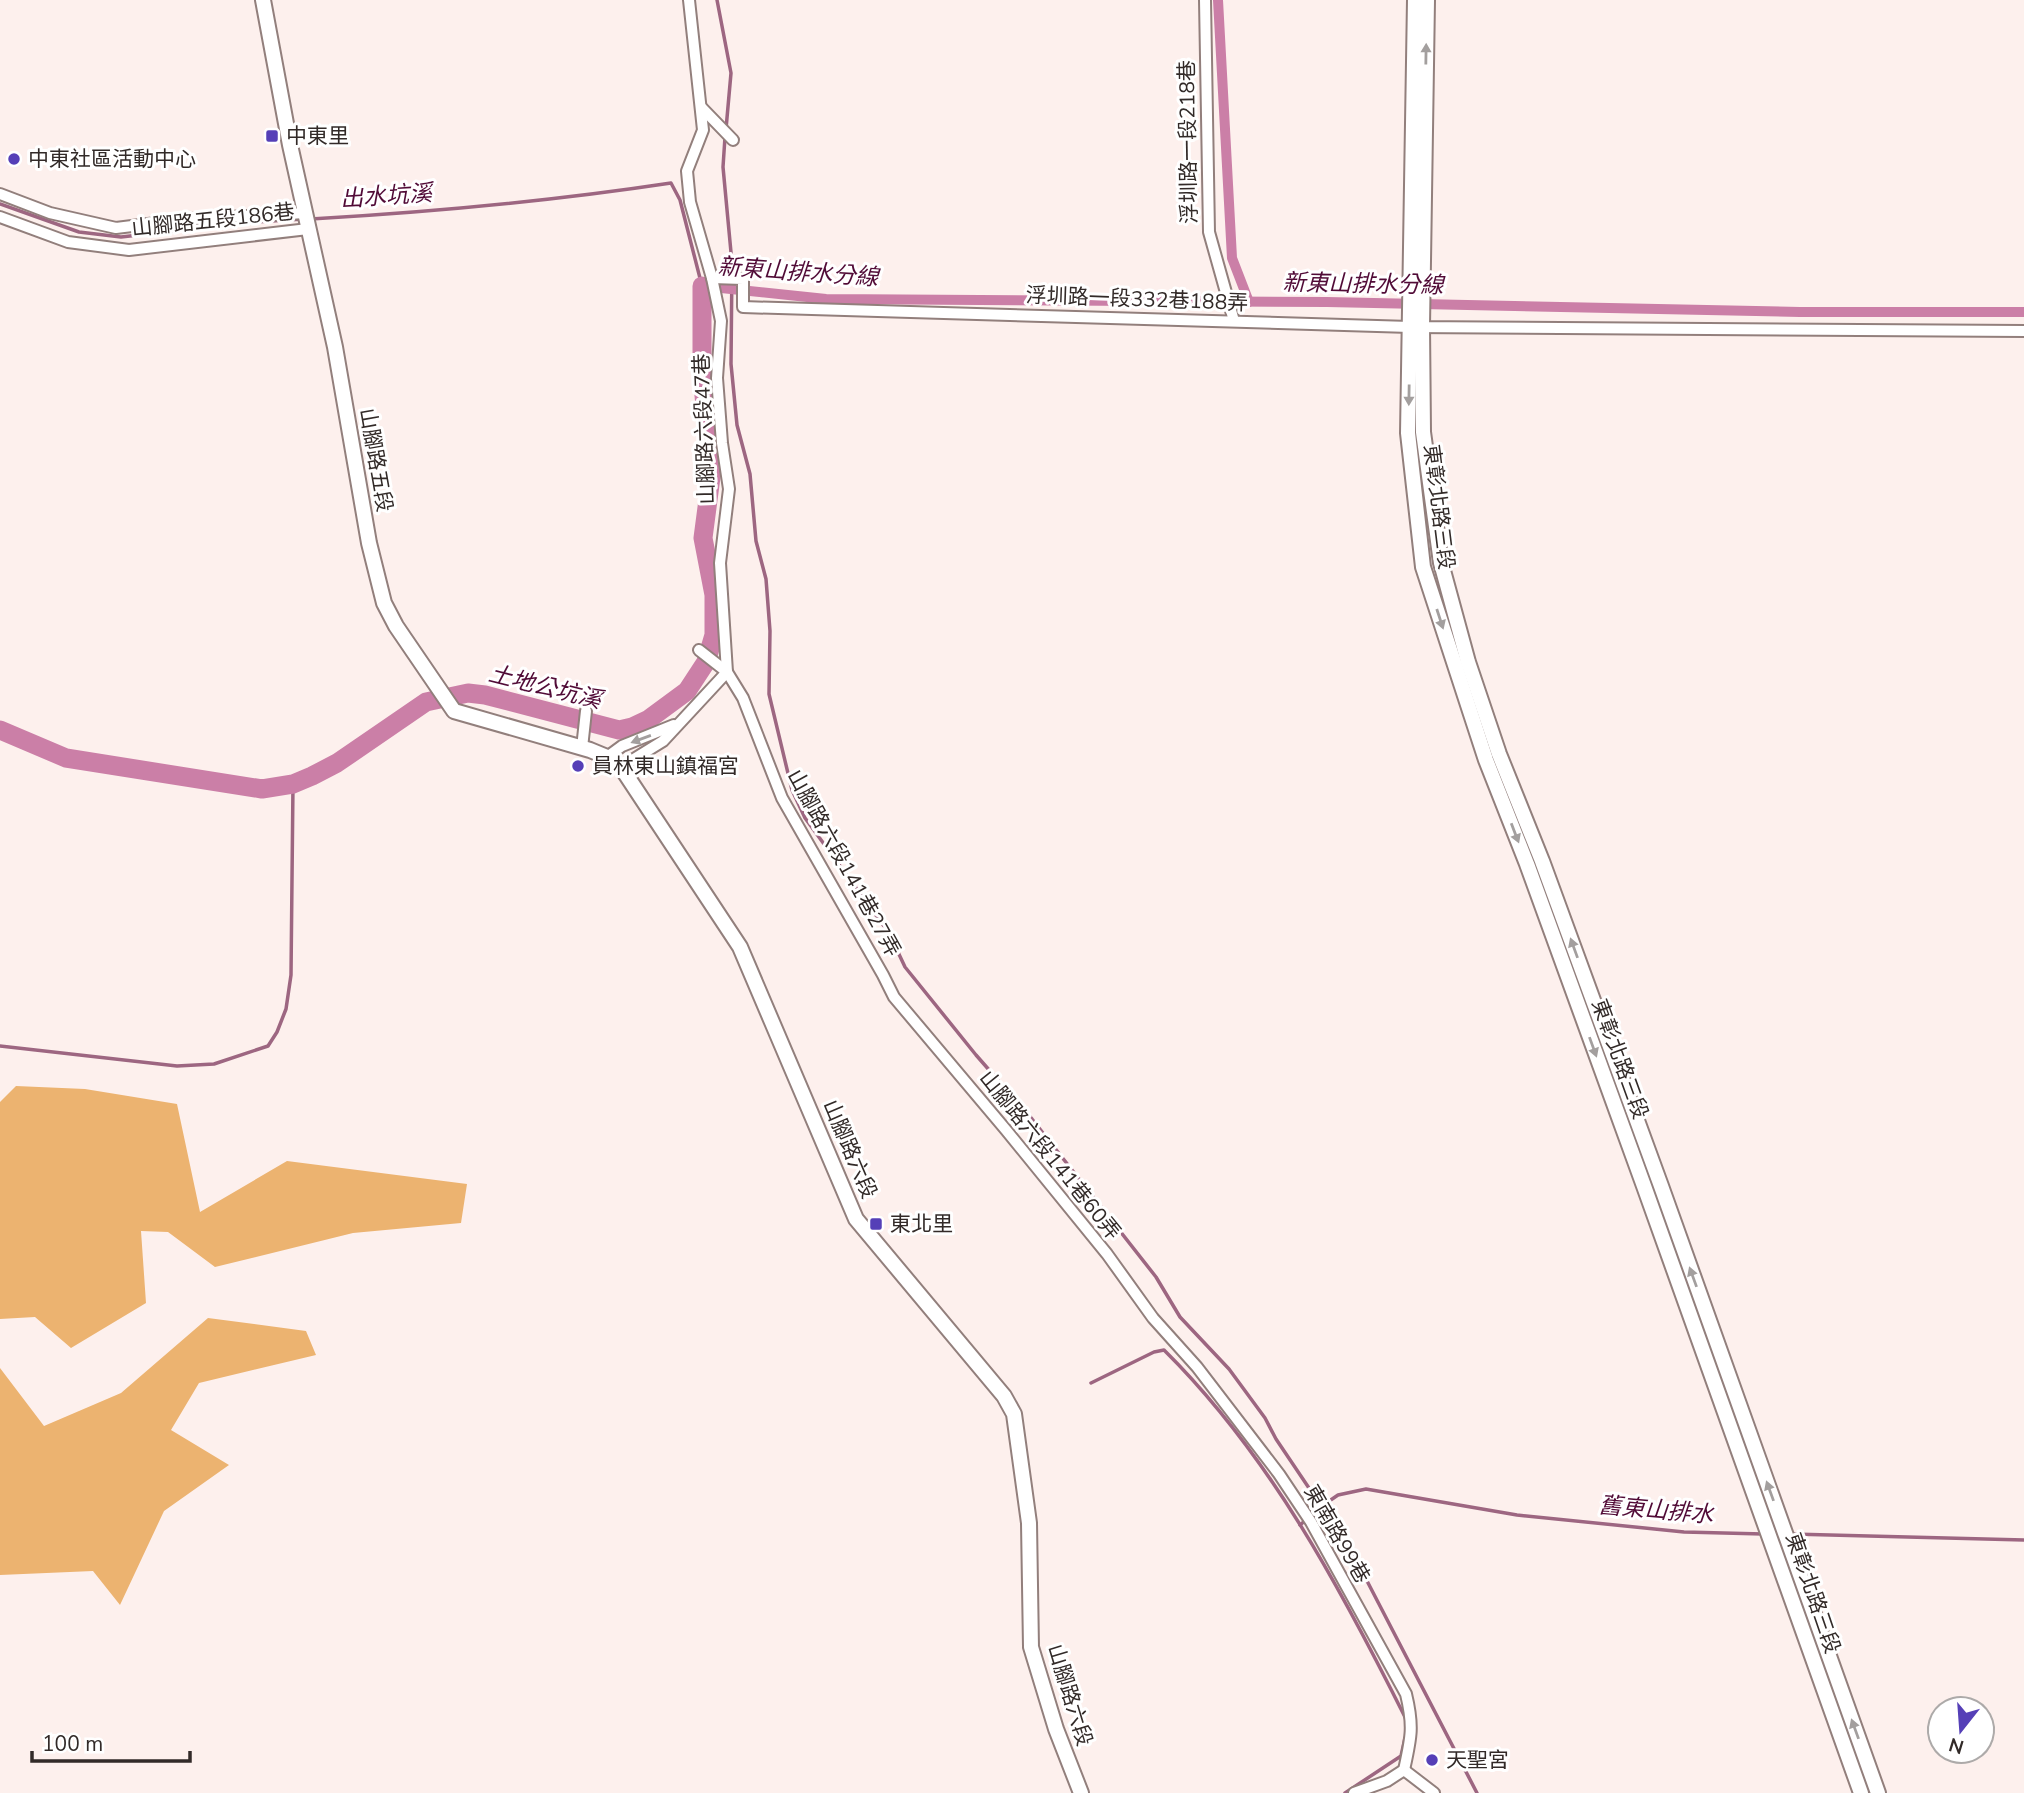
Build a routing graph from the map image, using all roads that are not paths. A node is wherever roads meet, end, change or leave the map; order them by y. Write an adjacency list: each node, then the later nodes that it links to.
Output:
1 (263, 0): 9 (street)
2 (690, 0): 6 (street, 山腳路六段47巷)
3 (1205, 0): 14 (street, 浮圳路一段218巷)
4 (1415, 0): 13 (street)
5 (1427, 0): 13 (street, one-way to 5)
6 (701, 107): 7 (street); 12 (street, 山腳路六段47巷)
7 (733, 140)
8 (0, 194): 9 (street)
9 (306, 213): 11 (street, 山腳路五段)
10 (0, 217): 11 (street, 山腳路五段186巷)
11 (309, 229): 19 (street, 山腳路五段)
12 (712, 278): 14 (street, 浮圳路一段332巷188弄); 18 (street, 山腳路六段47巷)
13 (1416, 294): 15 (street)
14 (1234, 321): 15 (street, 浮圳路一段332巷188弄)
15 (1416, 326): 16 (street, 浮圳路一段332巷188弄); 31 (street, 東彰北路三段, one-way to 31); 32 (street, 東彰北路三段, one-way to 15)
16 (2024, 331)
17 (699, 650): 18 (street)
18 (727, 672): 21 (street); 25 (street, 山腳路六段141巷27弄)
19 (454, 711): 22 (street, 山腳路六段)
20 (586, 711): 22 (street)
21 (676, 724): 23 (street, one-way to 23); 24 (street)
22 (582, 748): 23 (street, 山腳路六段)
23 (607, 757): 24 (street, 山腳路六段)
24 (621, 767): 28 (street, 山腳路六段)
25 (894, 997): 26 (street, 山腳路六段141巷60弄)
26 (1172, 1341): 27 (street, 東南路99巷)
27 (1404, 1770): 29 (street); 30 (street)
28 (1081, 1793)
29 (1354, 1793)
30 (1434, 1793)
31 (1861, 1793)
32 (1878, 1793)

